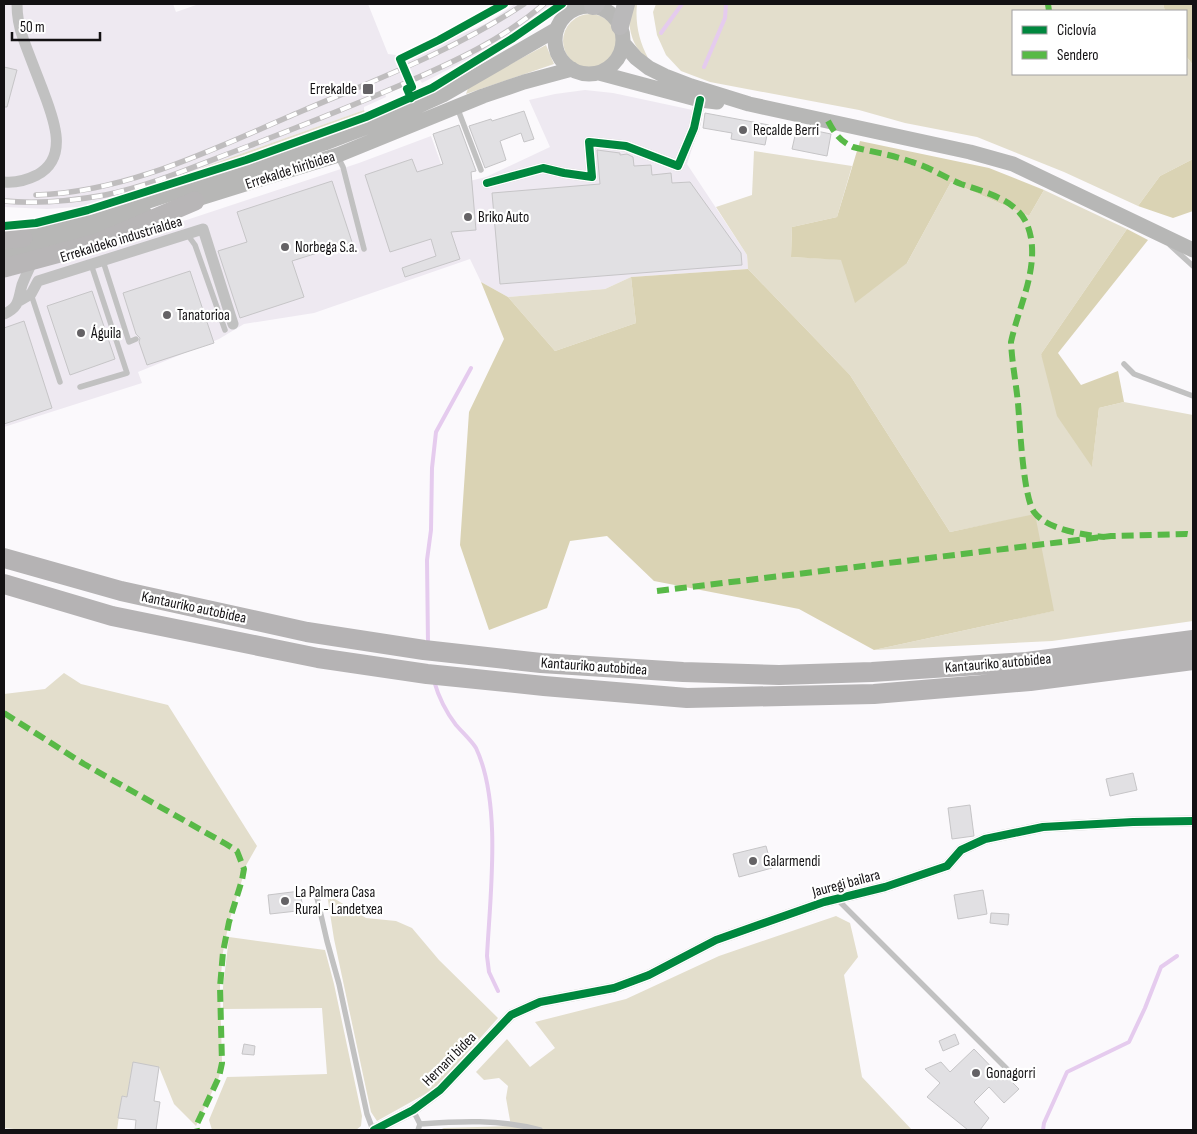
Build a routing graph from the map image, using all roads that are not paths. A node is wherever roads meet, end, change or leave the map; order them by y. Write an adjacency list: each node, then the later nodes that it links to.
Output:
1 (17, 4): 13 (street)
2 (626, 4): 5 (main road)
3 (595, 5): 4 (main road); 5 (main road)
4 (557, 29): 6 (main road); 18 (main road, Errekalde hiribidea)
5 (622, 34): 7 (main road); 9 (main road)
6 (572, 69): 7 (main road); 10 (main road, Errekalde hiribidea)
7 (599, 72): 8 (main road)
8 (700, 100): 9 (main road); 14 (street)
9 (748, 104): 16 (main road)
10 (456, 107): 11 (main road, Errekalde hiribidea); 12 (lane)
11 (338, 155): 15 (main road, Errekalde hiribidea); 21 (lane)
12 (481, 170)
13 (4, 182)
14 (488, 183)
15 (195, 201): 23 (main road, Errekalde hiribidea); 24 (highway)
16 (1150, 230): 20 (main road); 27 (lane)
17 (187, 234): 24 (street, Errekaldeko industrialdea); 32 (lane); 32 (street, Errekaldeko industrialdea)
18 (23, 238): 19 (highway)
19 (4, 240)
20 (1186, 241): 22 (main road)
21 (364, 249)
22 (1193, 250)
23 (4, 256)
24 (97, 256): 25 (highway); 29 (street, Errekaldeko industrialdea); 33 (lane); 36 (lane)
25 (32, 262): 26 (street); 28 (highway); 30 (street)
26 (4, 263)
27 (1193, 266)
28 (4, 268)
29 (31, 294): 30 (street, Errekaldeko industrialdea); 35 (lane)
30 (19, 301): 31 (street, Errekaldeko industrialdea)
31 (4, 314)
32 (229, 327)
33 (136, 339)
34 (1124, 364): 37 (lane)
35 (60, 382)
36 (80, 387)
37 (1193, 396)
38 (4, 558): 40 (highway, Kantauriko autobidea)
39 (4, 584): 41 (highway, Kantauriko autobidea)
40 (1193, 640)
41 (1193, 660)
42 (1193, 821): 44 (street, Jauregi bailara)
43 (316, 889): 49 (lane)
44 (837, 899): 45 (street, Jauregi bailara); 46 (lane)
45 (512, 1015): 47 (street, Hernani bidea)
46 (1007, 1069)
47 (412, 1110): 48 (lane); 49 (street, Hernani bidea)
48 (419, 1127): 50 (lane)
49 (374, 1130)
50 (540, 1130)

